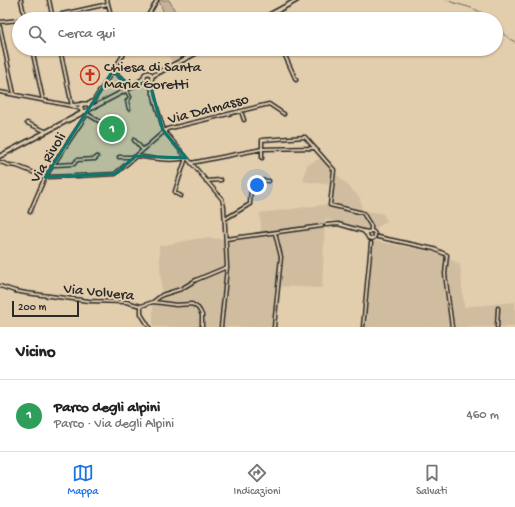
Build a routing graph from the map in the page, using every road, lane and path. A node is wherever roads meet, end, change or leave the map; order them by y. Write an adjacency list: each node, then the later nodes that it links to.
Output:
1 (21, 0): 7 (street)
2 (49, 0): 8 (street)
3 (107, 0): 6 (street)
4 (158, 0): 11 (street)
5 (297, 0): 12 (main road)
6 (108, 4): 9 (street); 10 (street)
7 (24, 12)
8 (52, 12)
9 (77, 12)
10 (110, 12)
11 (150, 12)
12 (277, 12)
13 (12, 21): 14 (street)
14 (0, 22)
15 (0, 27): 27 (street)
16 (34, 56): 28 (street)
17 (61, 56): 30 (street)
18 (123, 56): 21 (street, Via Rivoli)
19 (190, 56): 22 (main road)
20 (285, 56): 23 (street)
21 (113, 71): 24 (street); 31 (street, Via Rivoli)
22 (149, 78): 24 (main road); 39 (street)
23 (296, 80)
24 (132, 87): 25 (main road)
25 (126, 90): 31 (main road); 32 (street)
26 (0, 92): 27 (street)
27 (14, 94): 28 (street)
28 (43, 100): 30 (street)
29 (82, 104): 30 (street); 31 (main road); 33 (main road)
30 (72, 106): 33 (street)
31 (89, 107): 33 (main road); 36 (street, Via Rivoli)
32 (129, 109)
33 (81, 110): 36 (street); 40 (main road)
34 (241, 111): 35 (street, Via Dalmasso); 37 (street); 39 (street, Via Dalmasso)
35 (284, 114)
36 (86, 115): 41 (street); 55 (street, Via Rivoli)
37 (244, 120)
38 (27, 123): 40 (street)
39 (164, 131): 45 (street, Via Dalmasso); 51 (street)
40 (46, 132): 46 (main road)
41 (119, 134)
42 (134, 140): 45 (street)
43 (314, 148): 44 (street); 44 (street); 65 (street)
44 (262, 149): 52 (street); 54 (street)
45 (143, 150): 47 (street, Via Dalmasso)
46 (0, 156)
47 (136, 156): 50 (street, Via Dalmasso); 51 (street)
48 (97, 157): 55 (street)
49 (119, 157): 50 (street)
50 (134, 158): 56 (street, Via Dalmasso)
51 (186, 158): 54 (street); 60 (street)
52 (262, 158)
53 (0, 162): 56 (street)
54 (191, 163): 58 (street)
55 (53, 164): 56 (street, Via Rivoli)
56 (45, 177): 61 (street, Via Rivoli)
57 (221, 180): 58 (street)
58 (206, 181): 62 (street)
59 (269, 181): 62 (street)
60 (181, 196)
61 (30, 212)
62 (225, 220): 68 (street)
63 (326, 225): 65 (street)
64 (322, 226): 66 (street)
65 (369, 232): 67 (street); 69 (street)
66 (275, 233): 68 (street); 79 (street)
67 (374, 237): 69 (street); 70 (street); 81 (street)
68 (226, 239): 71 (street)
69 (369, 239): 70 (street)
70 (371, 243): 80 (street)
71 (227, 267): 73 (street); 78 (street)
72 (0, 286): 74 (street, Via Volvera)
73 (153, 302): 74 (street, Via Volvera); 77 (street, Via Volvera)
74 (141, 306): 76 (street)
75 (498, 308): 82 (street)
76 (149, 327)
77 (202, 327)
78 (221, 327)
79 (274, 327)
80 (363, 327)
81 (452, 327)
82 (497, 327)

